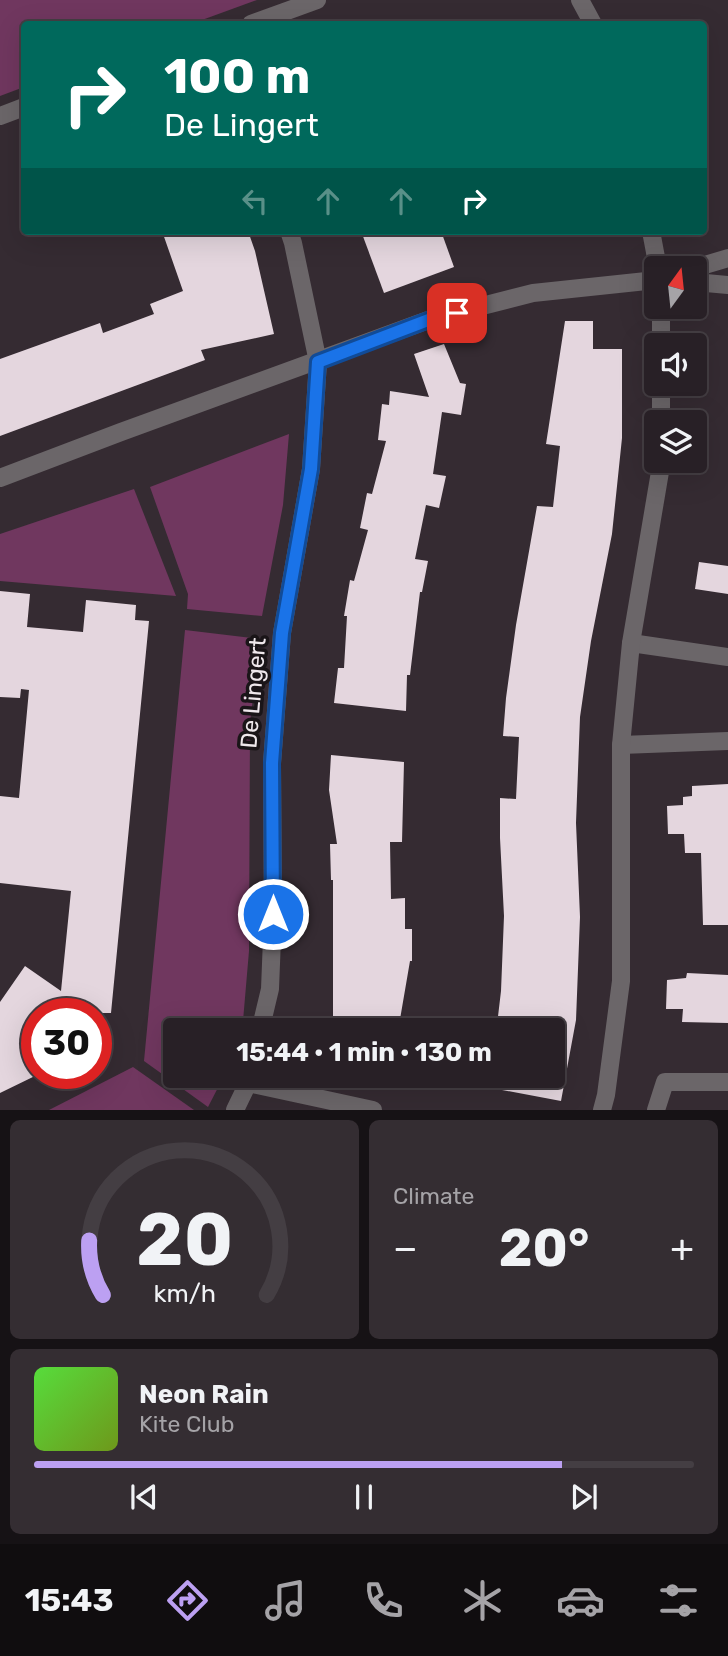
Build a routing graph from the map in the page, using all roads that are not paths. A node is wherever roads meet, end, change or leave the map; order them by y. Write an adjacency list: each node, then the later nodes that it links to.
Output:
1 (317, 0): 3 (street)
2 (580, 0): 4 (street)
3 (259, 21)
4 (591, 21)
5 (21, 108): 6 (street)
6 (0, 116)
7 (290, 235): 15 (street, De Lingert)
8 (652, 235): 9 (street)
9 (656, 256)
10 (728, 258): 11 (street)
11 (707, 264)
12 (644, 281): 15 (street)
13 (707, 283): 14 (street)
14 (728, 285)
15 (318, 362): 17 (street); 22 (street, De Lingert)
16 (660, 473): 18 (street)
17 (0, 478)
18 (631, 643): 19 (street); 21 (street)
19 (728, 657)
20 (728, 741): 21 (street)
21 (621, 745): 28 (street)
22 (263, 1018)
23 (728, 1082): 29 (street)
24 (245, 1088): 26 (street)
25 (282, 1088): 27 (street)
26 (235, 1110)
27 (373, 1110)
28 (602, 1110)
29 (656, 1110)

